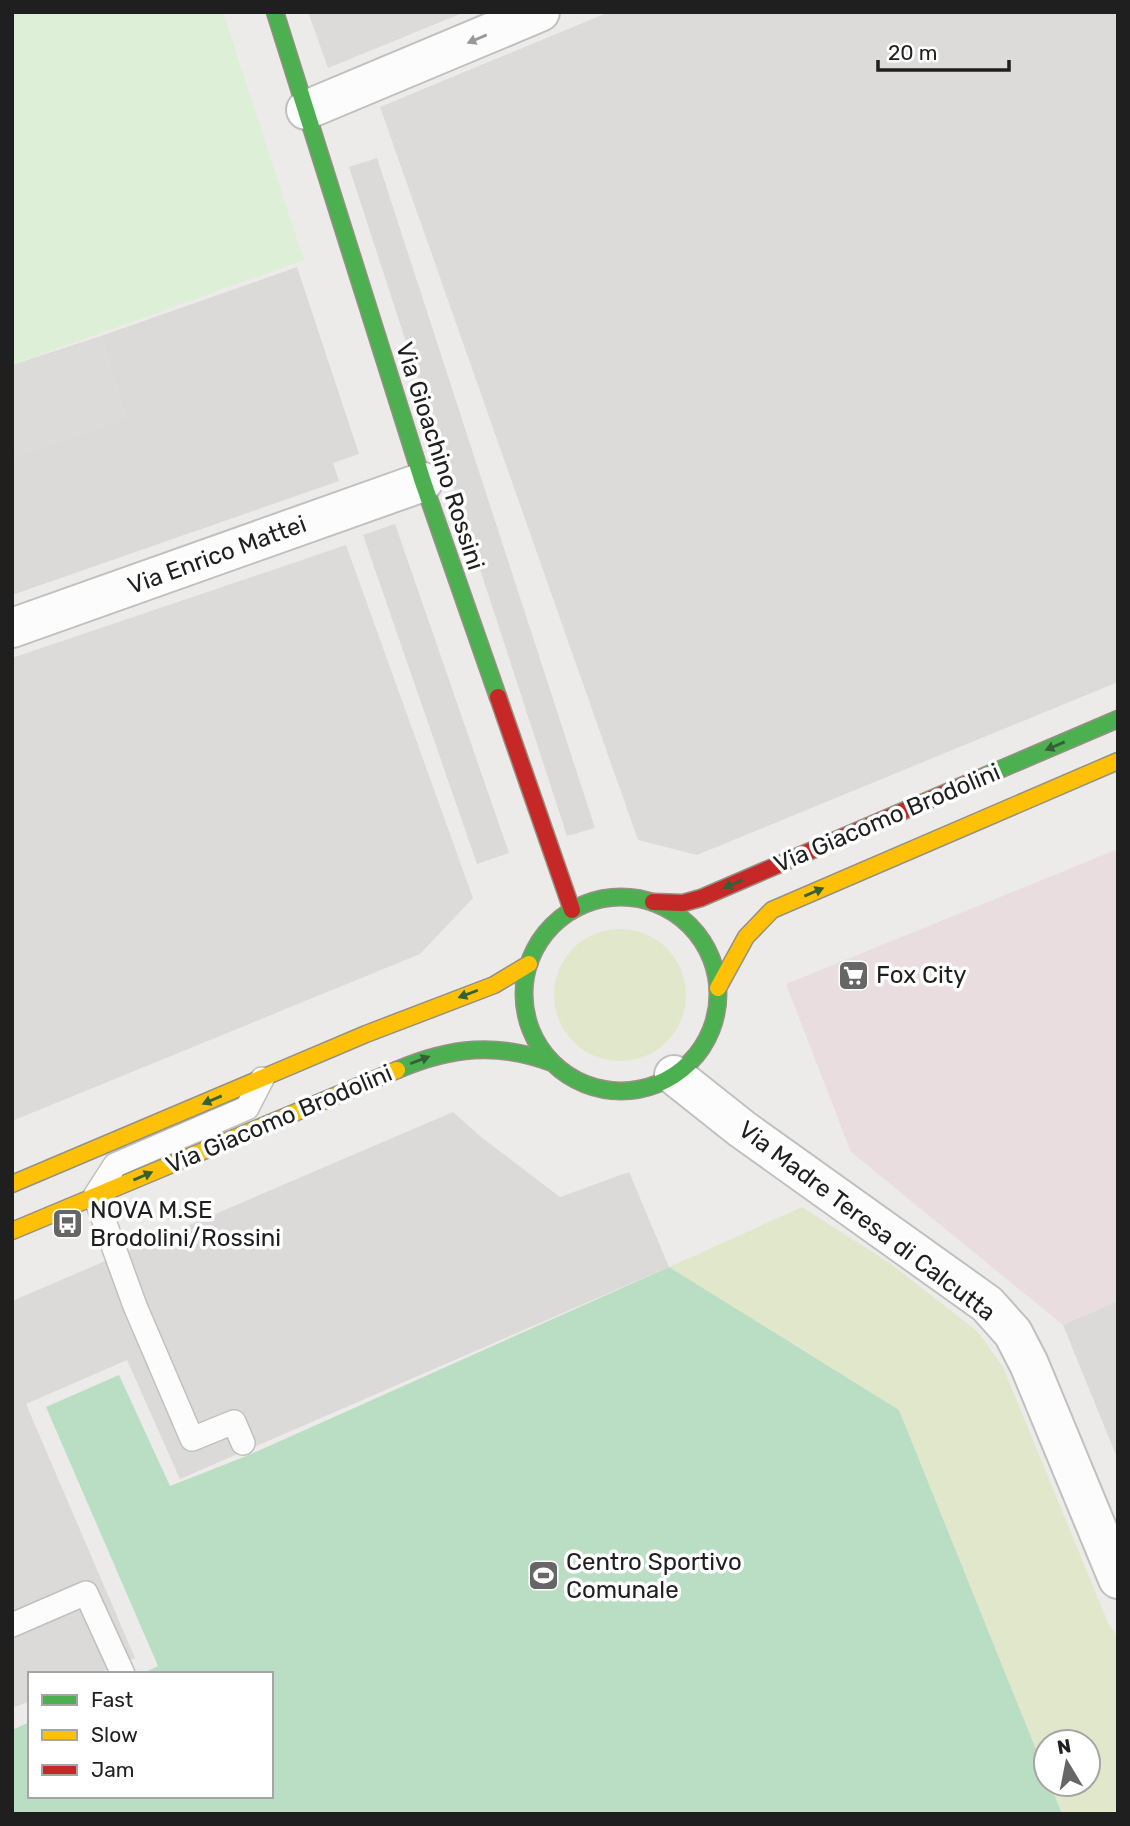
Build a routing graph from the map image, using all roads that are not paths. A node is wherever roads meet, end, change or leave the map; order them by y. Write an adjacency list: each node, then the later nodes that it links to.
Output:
1 (275, 12): 3 (main road, Via Gioachino Rossini)
2 (540, 12): 3 (street, one-way to 3)
3 (306, 110): 4 (main road, Via Gioachino Rossini)
4 (423, 482): 5 (street, Via Enrico Mattei); 9 (main road, Via Gioachino Rossini)
5 (12, 628)
6 (1118, 719): 8 (main road, Via Giacomo Brodolini, one-way to 8)
7 (1118, 761): 11 (main road, Via Giacomo Brodolini, one-way to 7)
8 (653, 902): 9 (main road); 11 (main road)
9 (572, 910): 10 (main road)
10 (528, 964): 12 (main road); 14 (main road, Via Giacomo Brodolini, one-way to 14)
11 (718, 988): 13 (main road)
12 (553, 1063): 13 (main road); 16 (main road, Via Giacomo Brodolini, one-way to 12)
13 (674, 1075): 19 (street, Via Madre Teresa di Calcutta)
14 (262, 1079): 15 (main road, Via Giacomo Brodolini, one-way to 15); 16 (lane)
15 (12, 1184)
16 (95, 1196): 17 (main road, Via Giacomo Brodolini); 18 (lane)
17 (12, 1231)
18 (243, 1443)
19 (1118, 1579)
20 (12, 1625): 21 (lane)
21 (121, 1672)

